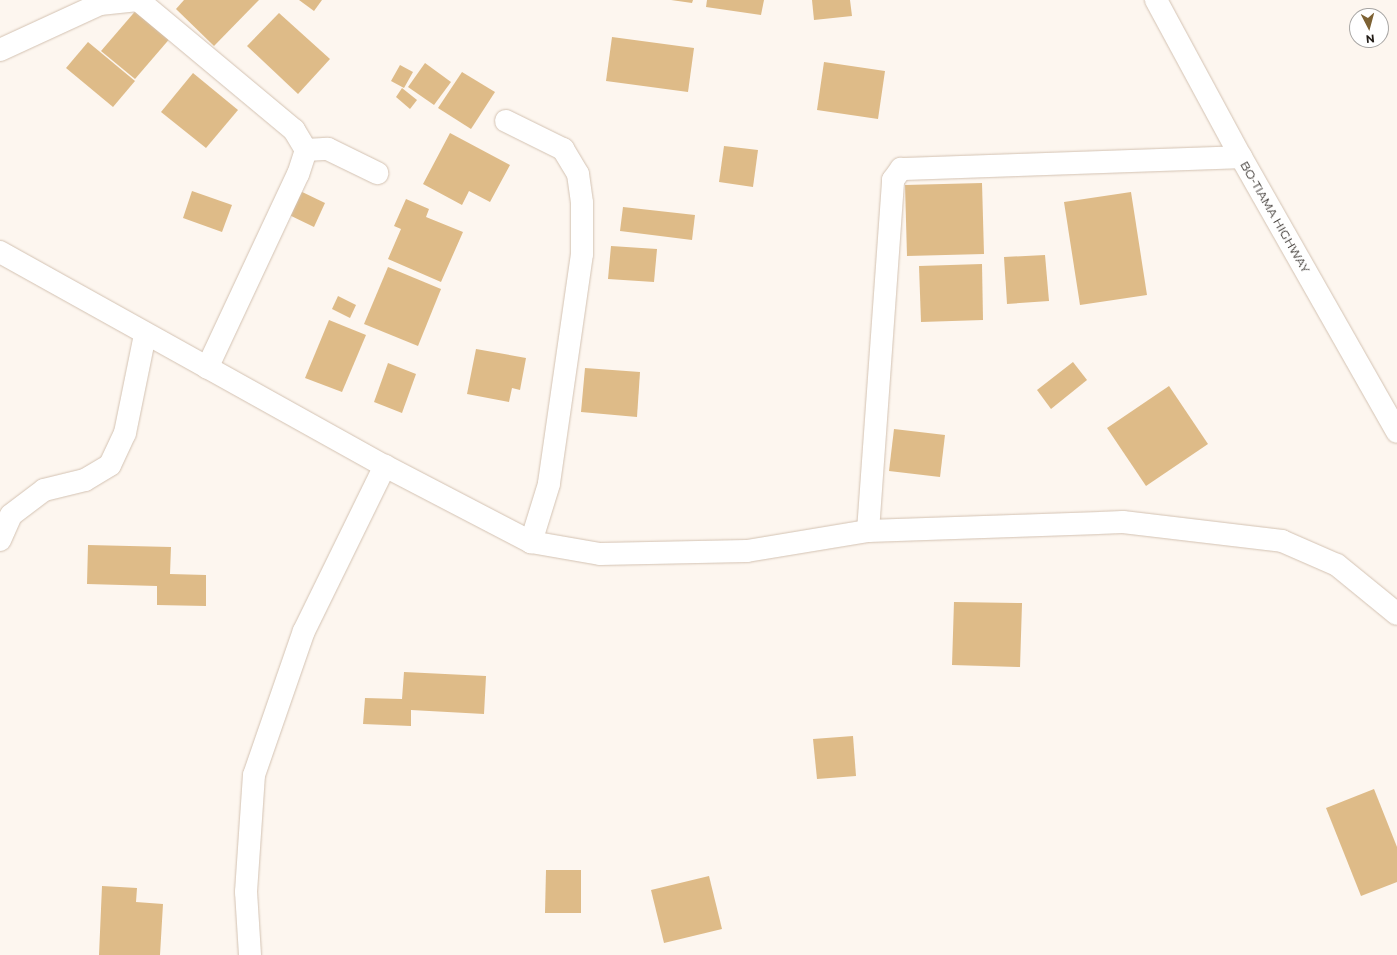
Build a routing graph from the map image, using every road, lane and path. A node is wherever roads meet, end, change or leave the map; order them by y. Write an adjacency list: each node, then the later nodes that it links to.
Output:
1 (1156, 0): 5 (main road, BO-TIAMA HIGHWAY)
2 (0, 50): 4 (main road)
3 (506, 120): 14 (main road)
4 (306, 150): 6 (main road); 9 (main road)
5 (1241, 157): 10 (main road, BO-TIAMA HIGHWAY); 12 (main road)
6 (377, 173)
7 (0, 252): 8 (main road)
8 (145, 335): 9 (main road); 13 (main road)
9 (207, 368): 11 (main road)
10 (1397, 432)
11 (385, 466): 14 (main road); 16 (main road)
12 (868, 531): 14 (main road); 15 (main road)
13 (0, 540)
14 (531, 542)
15 (1397, 614)
16 (250, 955)

